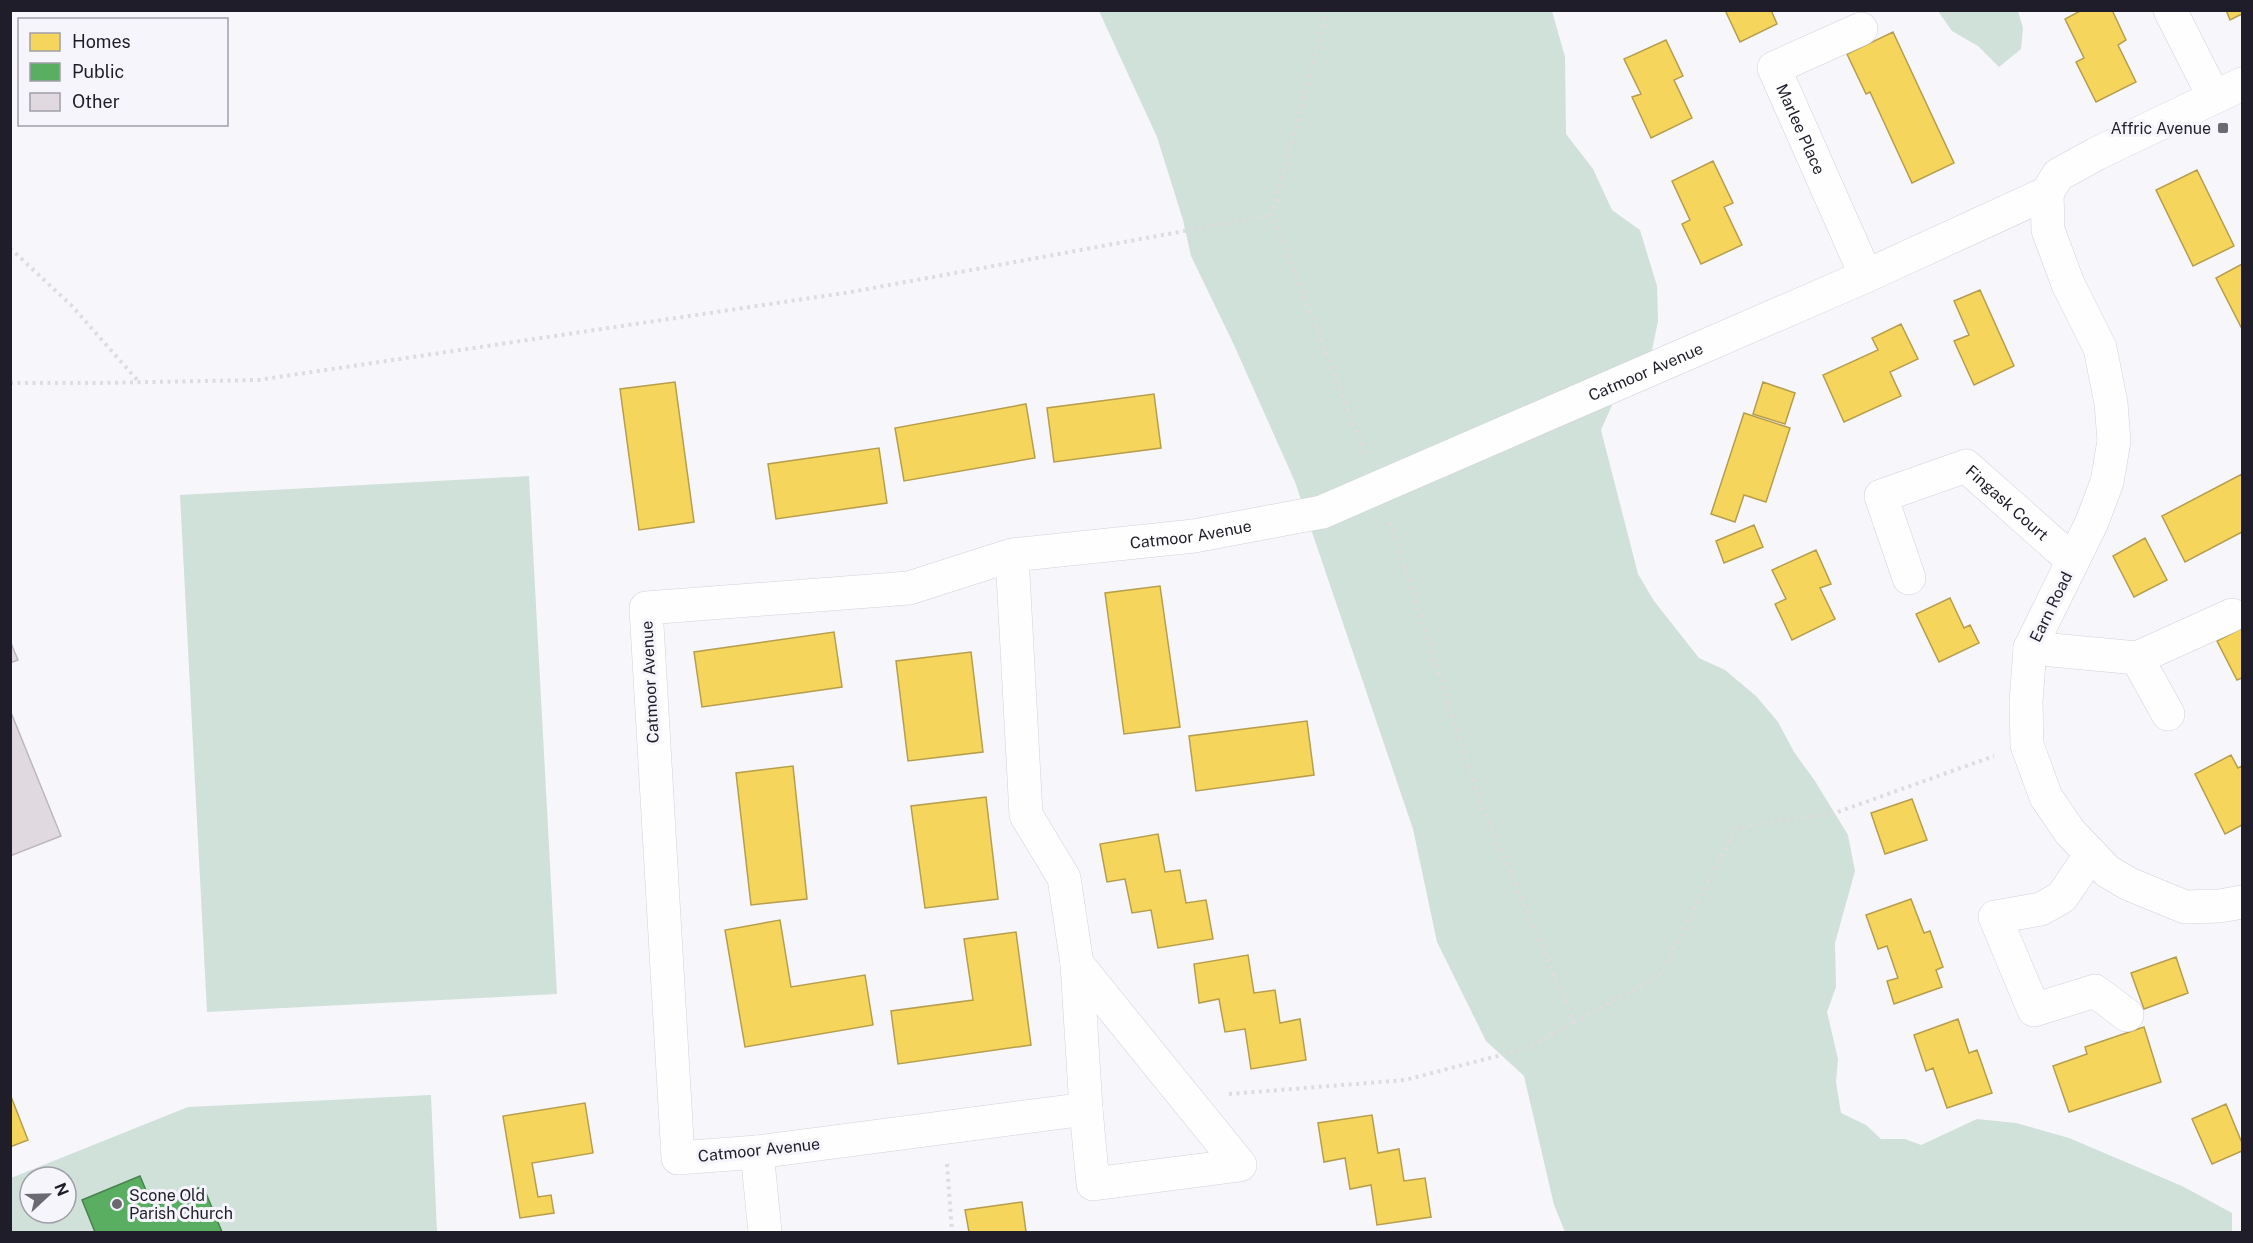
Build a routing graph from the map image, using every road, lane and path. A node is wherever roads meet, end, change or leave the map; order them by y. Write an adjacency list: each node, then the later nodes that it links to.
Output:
1 (1327, 10): 6 (path)
2 (2170, 10): 4 (street)
3 (1861, 29): 8 (street, Marlee Place)
4 (2228, 91): 5 (street, Catmoor Avenue)
5 (2047, 193): 8 (street, Catmoor Avenue); 13 (street, Earn Road)
6 (1272, 215): 10 (path); 11 (path)
7 (10, 248): 10 (path)
8 (1866, 276): 11 (street, Catmoor Avenue)
9 (10, 382): 10 (path)
10 (139, 382)
11 (1379, 488): 12 (street, Catmoor Avenue); 24 (path)
12 (1012, 555): 22 (street); 28 (street, Catmoor Avenue)
13 (2073, 561): 14 (street, Fingask Court); 16 (street, Earn Road)
14 (1909, 578)
15 (2232, 615): 17 (street)
16 (2030, 648): 17 (street); 19 (street, Earn Road)
17 (2137, 658): 18 (street)
18 (2168, 714)
19 (2026, 745): 20 (street, Earn Road); 24 (path)
20 (2091, 854): 21 (street, Earn Road); 23 (street)
21 (2242, 902)
22 (1077, 964): 25 (street); 26 (street)
23 (2127, 1015)
24 (1574, 1022): 25 (path)
25 (1185, 1098): 26 (street)
26 (1086, 1109): 27 (street, Catmoor Avenue)
27 (945, 1128): 28 (street, Catmoor Avenue); 30 (path)
28 (757, 1152): 29 (street)
29 (765, 1233)
30 (952, 1233)

